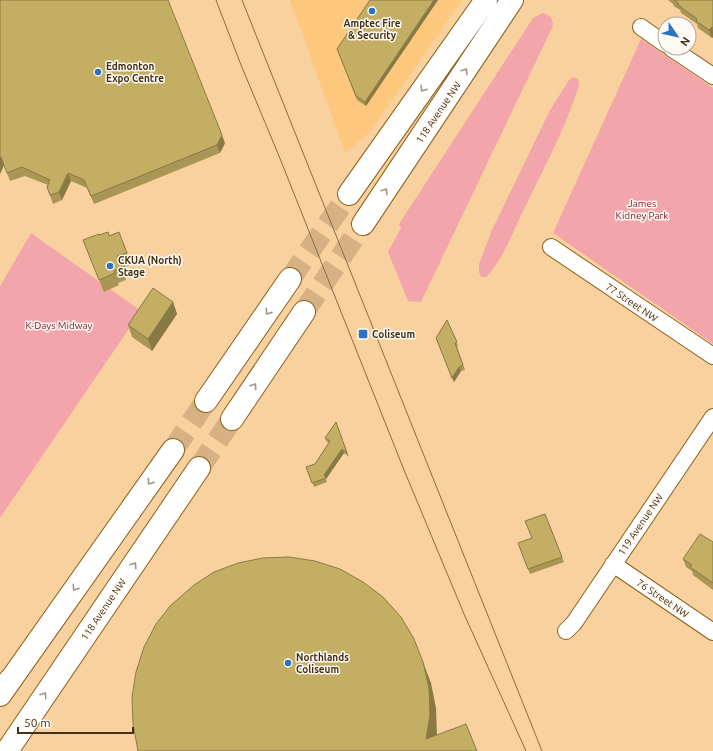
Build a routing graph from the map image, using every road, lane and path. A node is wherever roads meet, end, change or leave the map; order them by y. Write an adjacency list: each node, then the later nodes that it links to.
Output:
1 (486, 0): 7 (main road, one-way to 7)
2 (512, 0): 8 (main road, 118 Avenue NW, one-way to 2)
3 (641, 28): 4 (street)
4 (657, 39)
5 (684, 56): 6 (street)
6 (713, 76)
7 (349, 194)
8 (363, 224)
9 (551, 247): 12 (street, 77 Street NW)
10 (290, 280): 13 (main road, one-way to 13)
11 (304, 312): 15 (main road, one-way to 11)
12 (713, 356)
13 (206, 401)
14 (713, 417): 18 (street, 119 Avenue NW)
15 (232, 419)
16 (173, 450): 21 (main road, one-way to 21)
17 (200, 468): 22 (main road, 118 Avenue NW, one-way to 17)
18 (613, 564): 19 (street, 119 Avenue NW); 20 (street, 76 Street NW)
19 (566, 631)
20 (713, 632)
21 (3, 689)
22 (7, 751)

